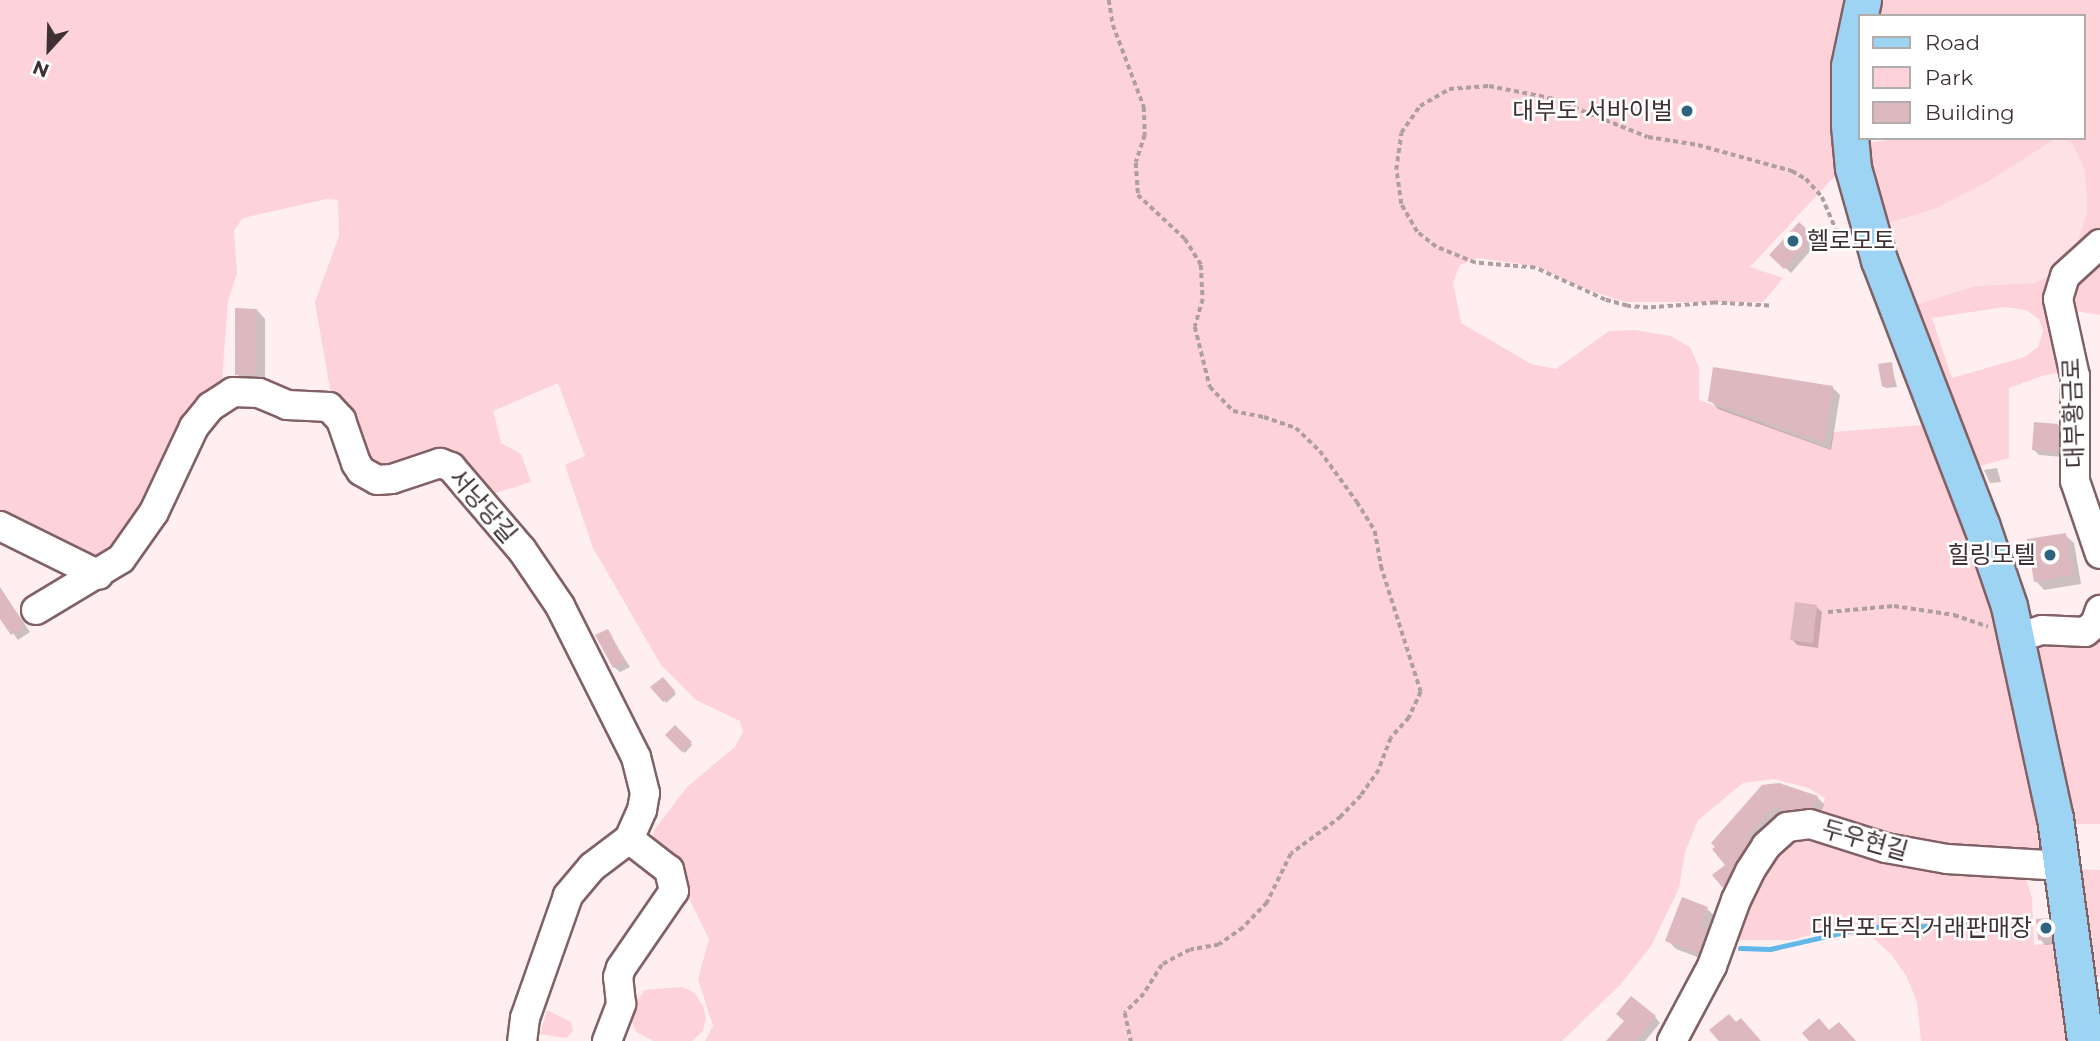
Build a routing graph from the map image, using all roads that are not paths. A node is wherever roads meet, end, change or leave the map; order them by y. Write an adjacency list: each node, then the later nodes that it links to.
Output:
1 (1858, 24): 8 (main road)
2 (2100, 244): 4 (lane, 대부황금로)
3 (0, 526): 5 (lane)
4 (2100, 554)
5 (99, 575): 6 (lane, 서낭당길); 9 (lane, 서낭당길)
6 (36, 610)
7 (2100, 610): 8 (lane)
8 (2006, 634): 10 (main road)
9 (629, 839): 11 (lane); 12 (lane)
10 (2063, 866): 13 (lane, 두우현길); 14 (main road)
11 (522, 1041)
12 (607, 1041)
13 (1672, 1041)
14 (2085, 1041)

